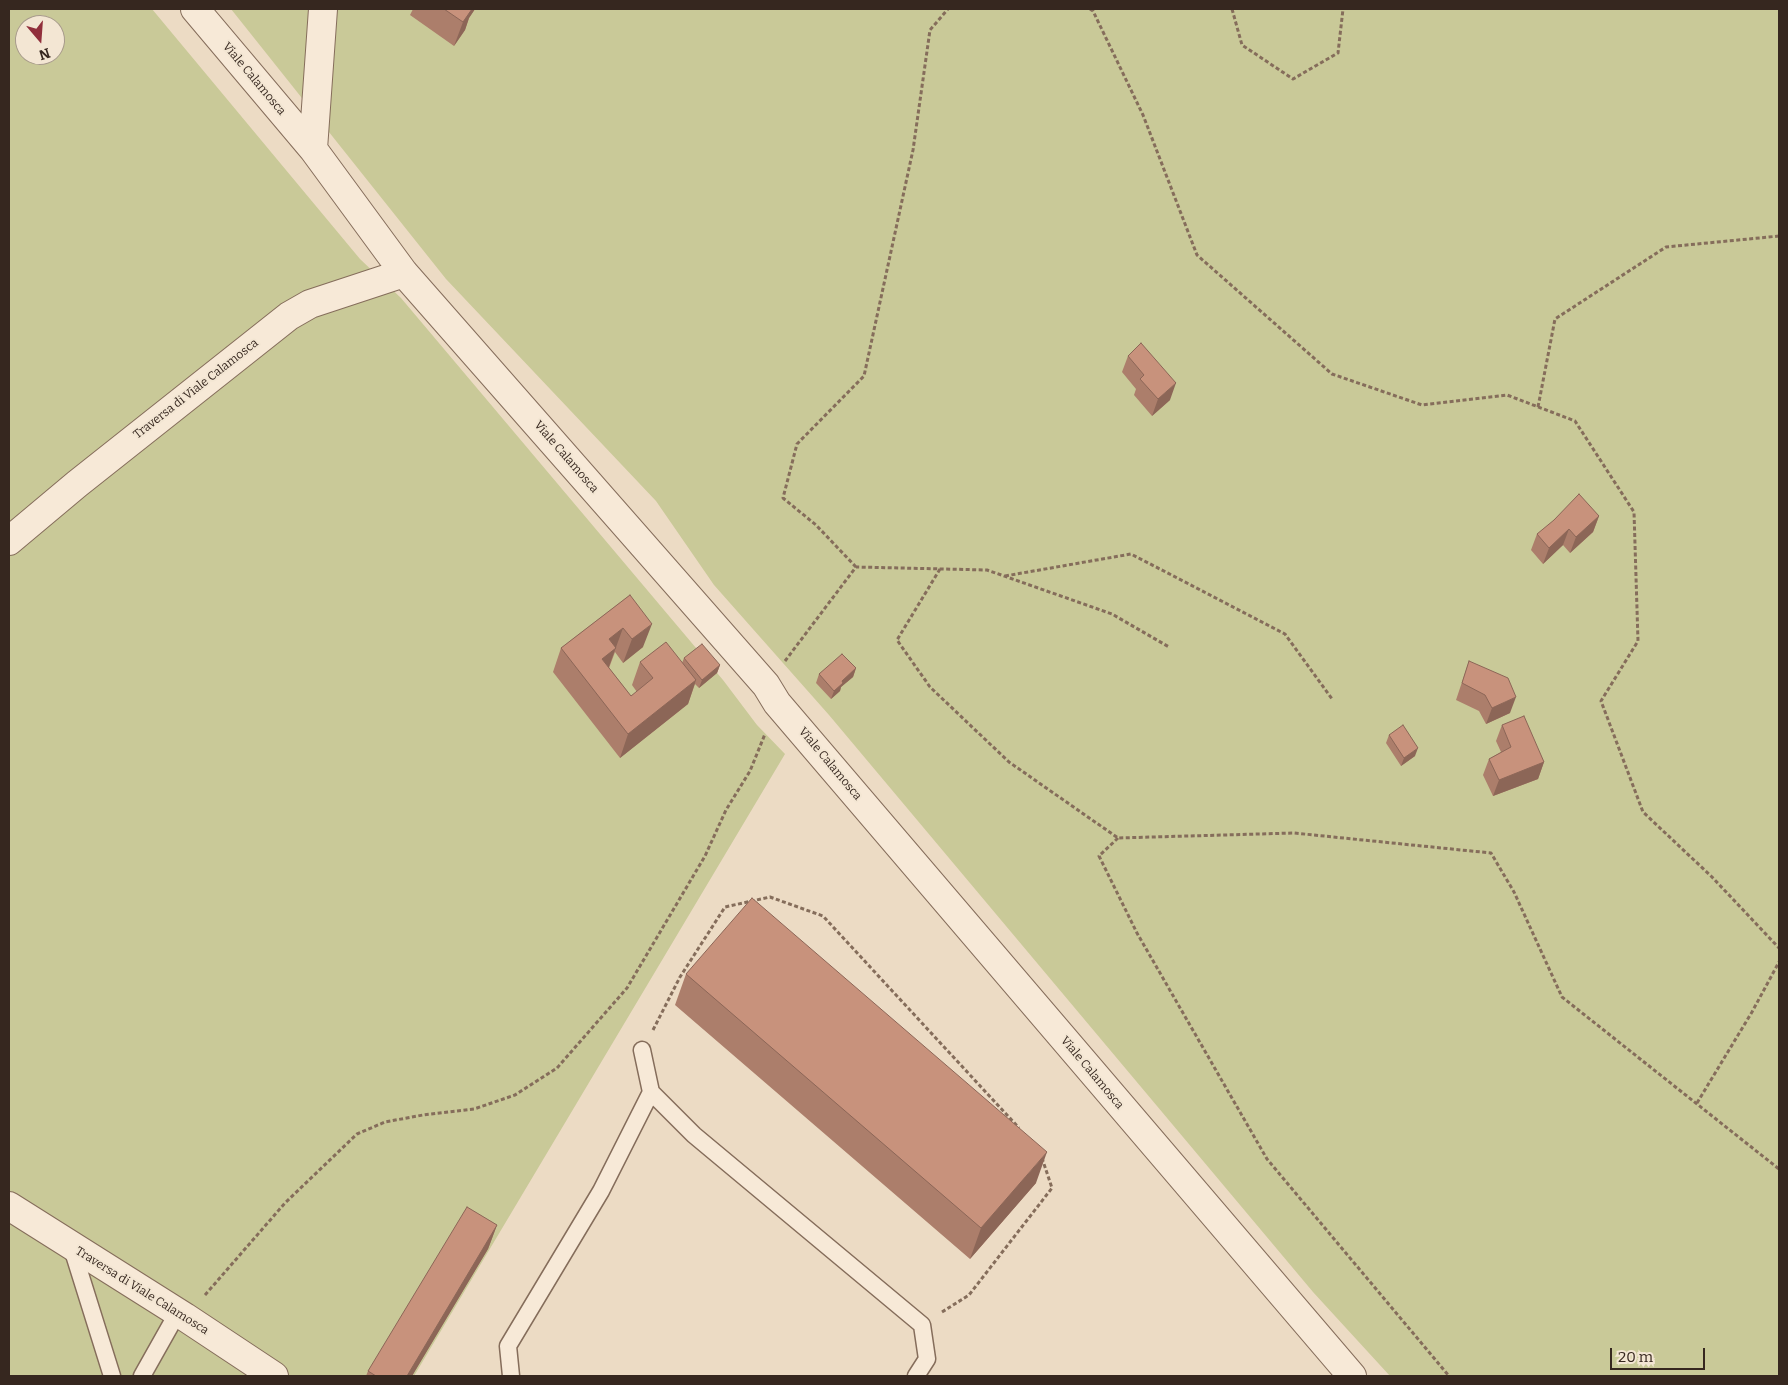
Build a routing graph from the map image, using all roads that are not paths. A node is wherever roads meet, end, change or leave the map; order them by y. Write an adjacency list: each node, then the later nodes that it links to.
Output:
1 (195, 9): 3 (street, Viale Calamosca)
2 (324, 9): 3 (street)
3 (313, 149): 4 (street, Viale Calamosca)
4 (404, 273): 5 (street, Traversa di Viale Calamosca); 16 (street, Viale Calamosca)
5 (9, 541)
6 (642, 1050): 7 (lane)
7 (651, 1092): 14 (lane); 15 (lane)
8 (9, 1206): 9 (street, Traversa di Viale Calamosca)
9 (71, 1245): 10 (street, Traversa di Viale Calamosca); 11 (lane)
10 (182, 1315): 12 (lane); 13 (street, Traversa di Viale Calamosca)
11 (112, 1376)
12 (142, 1376)
13 (274, 1376)
14 (510, 1376)
15 (916, 1376)
16 (1352, 1376)

